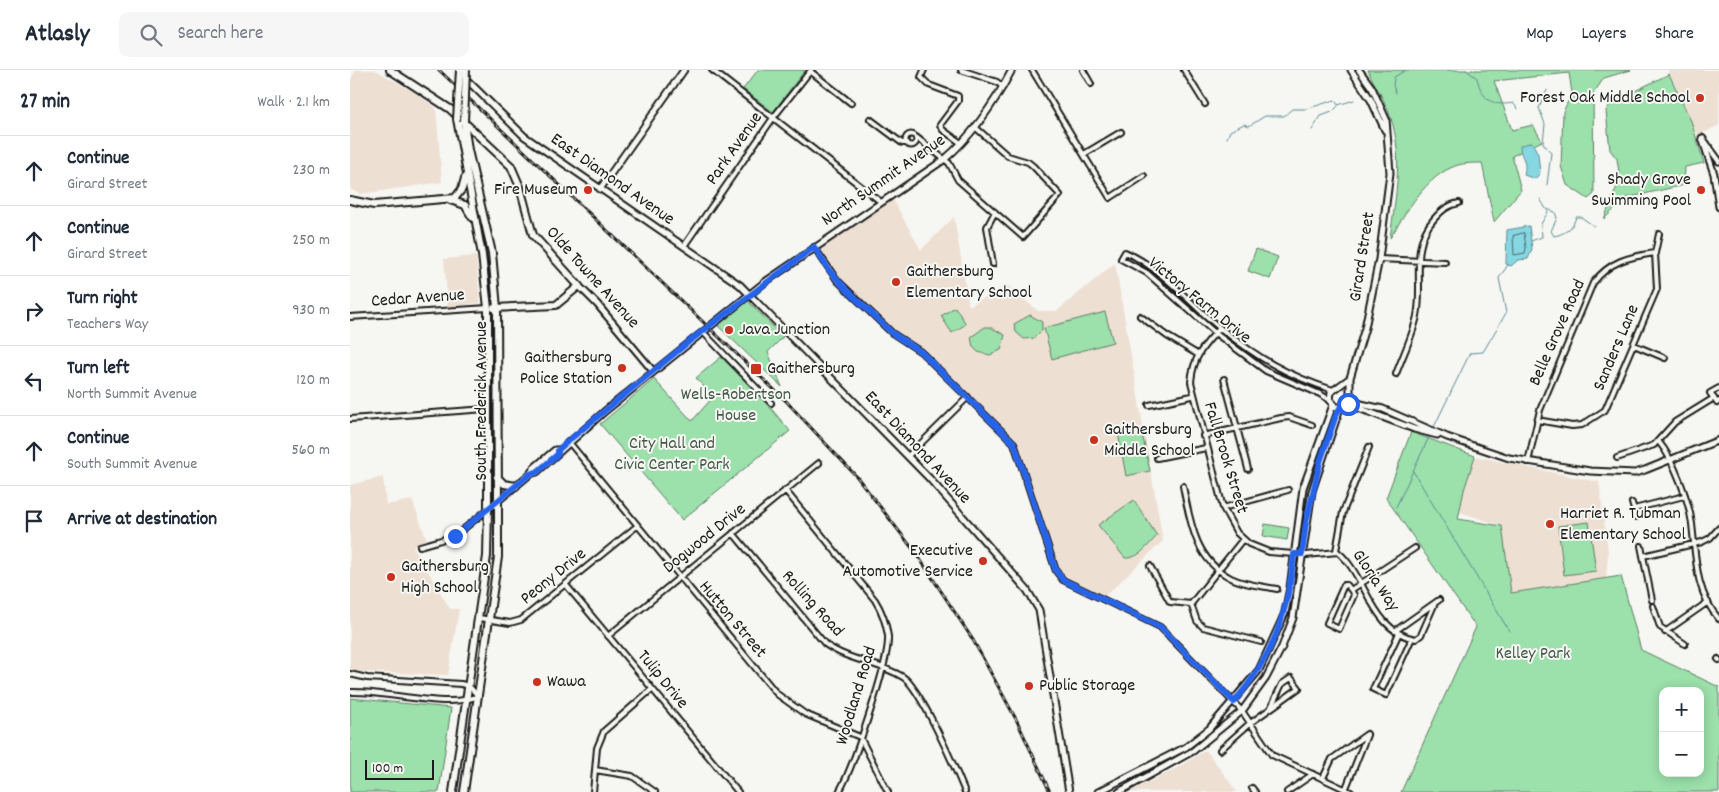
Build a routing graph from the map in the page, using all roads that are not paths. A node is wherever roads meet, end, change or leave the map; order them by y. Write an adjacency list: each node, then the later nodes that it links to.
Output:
1 (390, 70): 49 (main road, Olde Towne Avenue)
2 (459, 70): 30 (main road, South Frederick Avenue, bridge); 32 (street, East Diamond Avenue)
3 (466, 70): 52 (main road, South Frederick Avenue, bridge)
4 (684, 70): 32 (street)
5 (712, 70): 19 (street)
6 (924, 70): 26 (street)
7 (961, 70): 16 (street)
8 (1012, 70): 16 (street, North Summit Avenue)
9 (1032, 70): 27 (street)
10 (1083, 70): 15 (street)
11 (1184, 70): 18 (street)
12 (1351, 70): 24 (street, Girard Street)
13 (1359, 70): 24 (street, Girard Street)
14 (811, 71): 17 (street); 19 (street, Park Avenue)
15 (1092, 84)
16 (1003, 87): 21 (street, North Summit Avenue)
17 (851, 103)
18 (1206, 104)
19 (773, 118): 36 (street); 42 (street, Park Avenue)
20 (870, 119): 25 (street)
21 (974, 127): 26 (street, North Summit Avenue); 39 (street)
22 (1121, 132): 27 (street)
23 (916, 137): 25 (street); 25 (street); 28 (street)
24 (1388, 138): 45 (street, Girard Street)
25 (906, 143)
26 (961, 143): 28 (street, North Summit Avenue)
27 (1084, 154): 31 (street)
28 (945, 159): 36 (street, North Summit Avenue); 39 (street)
29 (1719, 161): 33 (street)
30 (466, 174): 35 (main road); 40 (main road, South Frederick Avenue)
31 (1144, 176)
32 (600, 189): 42 (street, East Diamond Avenue)
33 (1718, 198): 38 (street)
34 (350, 200): 35 (main road)
35 (445, 200): 40 (main road)
36 (881, 202): 43 (street, North Summit Avenue)
37 (1459, 203): 46 (street)
38 (1719, 208)
39 (995, 212): 48 (street)
40 (475, 222): 51 (main road, South Frederick Avenue)
41 (1659, 234): 44 (street, Sanders Lane)
42 (684, 246): 50 (street, East Diamond Avenue)
43 (814, 247): 50 (street, North Summit Avenue); 70 (street)
44 (1655, 254): 58 (street, Sanders Lane); 80 (street, Belle Grove Road)
45 (1378, 259): 46 (street); 63 (street, Girard Street)
46 (1418, 261): 47 (street); 62 (street)
47 (1445, 262)
48 (993, 264)
49 (580, 286): 52 (main road); 61 (street, Olde Towne Avenue)
50 (750, 295): 56 (street, North Summit Avenue); 90 (street, East Diamond Avenue)
51 (488, 308): 52 (main road); 54 (street, Cedar Avenue); 78 (main road, South Frederick Avenue)
52 (497, 308): 97 (main road, South Frederick Avenue)
53 (1140, 316): 59 (street)
54 (350, 317)
55 (1220, 328): 57 (street, Fall Brook Street); 57 (street, Victory Farm Drive); 67 (street, Victory Farm Drive)
56 (703, 332): 61 (street, North Summit Avenue); 73 (street)
57 (1215, 333): 59 (street, Fall Brook Street); 74 (street, Victory Farm Drive)
58 (1634, 345): 60 (street); 80 (street, Sanders Lane)
59 (1197, 354): 69 (street, Fall Brook Street)
60 (1666, 358)
61 (652, 371): 86 (street, North Summit Avenue)
62 (1396, 374)
63 (1350, 378): 65 (street); 68 (street, Girard Street)
64 (1224, 379): 82 (street)
65 (1339, 387): 67 (street); 68 (street)
66 (1719, 388): 71 (street)
67 (1333, 390): 74 (street)
68 (1350, 395): 76 (street); 83 (street)
69 (1192, 396): 75 (street); 84 (street, Fall Brook Street)
70 (968, 397): 90 (street); 148 (street)
71 (1714, 398): 72 (street); 87 (street)
72 (1719, 401)
73 (771, 403)
74 (1332, 403): 77 (street); 118 (street)
75 (1149, 404)
76 (1348, 404): 77 (street); 83 (street)
77 (1340, 408): 119 (street)
78 (486, 410): 79 (street); 106 (main road, South Frederick Avenue)
79 (350, 419)
80 (1537, 420): 94 (street, Belle Grove Road)
81 (1312, 425): 82 (street)
82 (1237, 427): 84 (street); 96 (street)
83 (1432, 432): 94 (street)
84 (1204, 436): 89 (street, Fall Brook Street)
85 (1719, 440): 93 (street)
86 (568, 441): 98 (street, North Summit Avenue); 109 (street, Hutton Street)
87 (1660, 442): 92 (street); 93 (street)
88 (1369, 446): 117 (street)
89 (1206, 448): 91 (street); 105 (street, Fall Brook Street)
90 (908, 456): 166 (street, East Diamond Avenue)
91 (1157, 458)
92 (1617, 458)
93 (1670, 460): 94 (street); 102 (street)
94 (1528, 462)
95 (819, 463): 100 (street, Dogwood Drive)
96 (1248, 469)
97 (497, 477): 98 (main road); 103 (main road, South Frederick Avenue)
98 (516, 486): 103 (street, North Summit Avenue)
99 (1183, 486): 122 (street)
100 (785, 490): 111 (street, Dogwood Drive); 141 (street, Woodland Road)
101 (1288, 490): 105 (street)
102 (1684, 496): 107 (street); 113 (street)
103 (498, 500): 106 (street, North Summit Avenue); 134 (main road, South Frederick Avenue)
104 (1632, 503): 107 (street)
105 (1223, 508): 112 (street, Fall Brook Street)
106 (488, 509): 114 (street); 132 (main road, South Frederick Avenue)
107 (1634, 509): 108 (street)
108 (1636, 517)
109 (637, 526): 123 (street, Hutton Street); 124 (street, Peony Drive)
110 (1719, 528): 113 (street)
111 (733, 533): 123 (street, Dogwood Drive); 141 (street, Rolling Road)
112 (1243, 539): 118 (street, Fall Brook Street); 122 (street)
113 (1693, 544): 120 (street); 129 (street)
114 (420, 546)
115 (1641, 546): 120 (street)
116 (1415, 548): 125 (street)
117 (1336, 551): 119 (street, Gloria Way); 125 (street, Gloria Way)
118 (1294, 554): 119 (street, Fall Brook Street); 148 (street)
119 (1302, 554): 150 (street)
120 (1643, 556): 128 (street)
121 (1150, 566): 130 (street)
122 (1218, 569): 126 (street); 130 (street)
123 (679, 577): 137 (street, Dogwood Drive); 152 (street, Hutton Street)
124 (566, 585): 134 (street, Peony Drive); 137 (street, Tulip Drive)
125 (1361, 585): 127 (street); 135 (street, Gloria Way)
126 (1277, 589)
127 (1351, 590): 127 (street)
128 (1652, 600)
129 (1708, 602): 133 (street); 136 (street)
130 (1191, 604): 139 (street)
131 (1653, 606): 136 (street)
132 (479, 618): 134 (street, Peony Drive); 143 (main road, South Frederick Avenue)
133 (1719, 619)
134 (490, 620): 146 (main road, South Frederick Avenue)
135 (1397, 632): 138 (street, Gloria Way); 138 (street); 138 (street)
136 (1665, 632): 140 (street)
137 (608, 636): 144 (street, Tulip Drive)
138 (1412, 638)
139 (1261, 642)
140 (1685, 644)
141 (882, 667): 152 (street, Woodland Road); 165 (street, Rolling Road)
142 (350, 674): 143 (street)
143 (469, 686): 146 (street); 147 (main road, South Frederick Avenue)
144 (652, 689): 154 (street); 162 (street, Tulip Drive)
145 (350, 692): 147 (street)
146 (478, 696): 147 (street); 159 (main road, South Frederick Avenue)
147 (466, 701): 158 (main road, South Frederick Avenue)
148 (1234, 702): 150 (street); 167 (street)
149 (1271, 708): 149 (street); 151 (street)
150 (1242, 711): 151 (street); 168 (street)
151 (1248, 724): 153 (street); 155 (street)
152 (860, 737): 163 (street, Woodland Road); 164 (street)
153 (1220, 750)
154 (594, 770): 160 (street); 161 (street)
155 (1313, 774): 156 (street); 169 (street)
156 (1323, 778): 157 (street); 157 (street)
157 (1349, 790)
158 (453, 792)
159 (464, 792)
160 (593, 792)
161 (655, 792)
162 (738, 792)
163 (839, 792)
164 (888, 792)
165 (965, 792)
166 (1069, 792)
167 (1098, 792)
168 (1119, 792)
169 (1287, 792)

